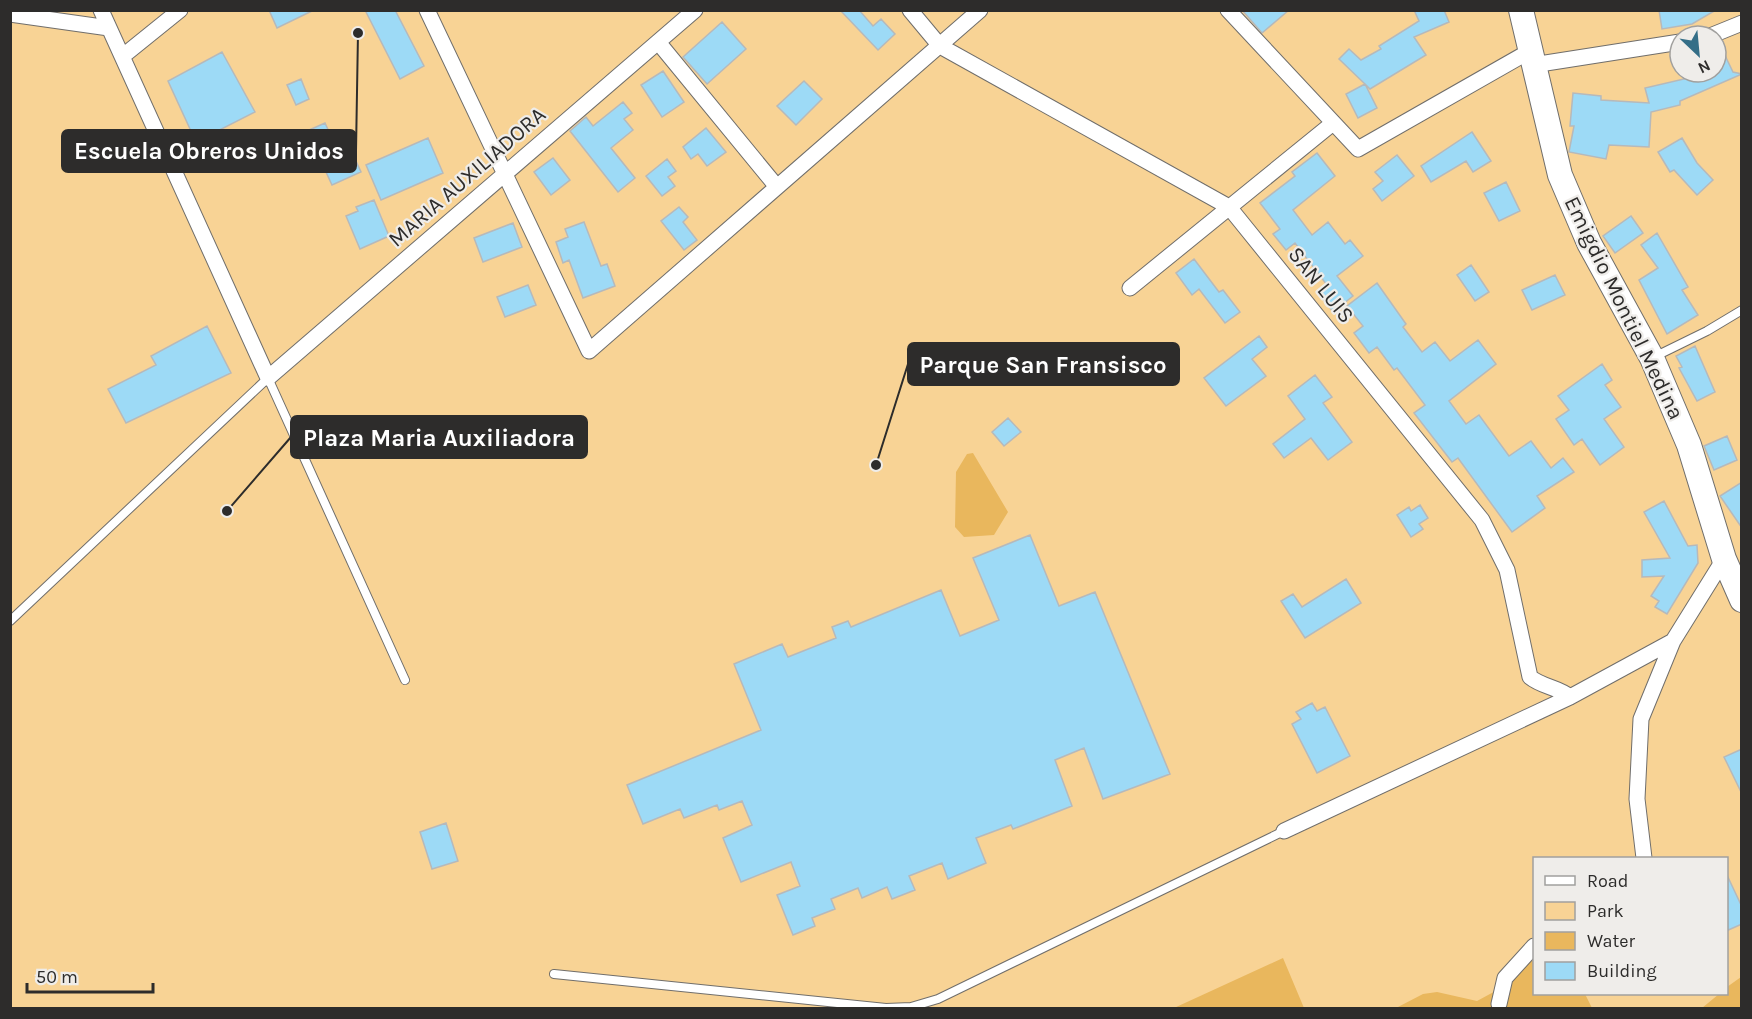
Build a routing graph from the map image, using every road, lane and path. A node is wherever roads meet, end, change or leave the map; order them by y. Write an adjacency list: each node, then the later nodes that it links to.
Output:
1 (101, 10): 11 (street)
2 (180, 10): 16 (street)
3 (427, 10): 19 (street)
4 (695, 10): 13 (street, MARIA AUXILIADORA)
5 (910, 10): 15 (street, SAN LUIS)
6 (980, 10): 15 (street)
7 (1228, 10): 18 (street)
8 (1521, 10): 17 (main road, Emigdio Montiel Medina)
9 (10, 14): 11 (street)
10 (1742, 23): 12 (street)
11 (109, 28): 16 (street)
12 (1728, 29)
13 (658, 42): 19 (street, MARIA AUXILIADORA); 20 (street)
14 (1668, 43): 17 (street)
15 (940, 46): 20 (street); 21 (street, SAN LUIS)
16 (123, 56): 25 (street)
17 (1532, 58): 18 (street); 24 (main road, Emigdio Montiel Medina)
18 (1328, 127): 21 (street)
19 (504, 175): 20 (street); 25 (street, MARIA AUXILIADORA)
20 (777, 187)
21 (1229, 207): 22 (street); 31 (street, SAN LUIS)
22 (1130, 288)
23 (1742, 309): 24 (lane)
24 (1652, 358): 26 (main road, Emigdio Montiel Medina)
25 (268, 378): 28 (lane); 30 (lane)
26 (1724, 560): 27 (main road, Emigdio Montiel Medina); 29 (street)
27 (1742, 600)
28 (10, 621)
29 (1673, 641): 31 (street); 33 (street)
30 (405, 680)
31 (1570, 697): 32 (street)
32 (1284, 831): 35 (lane)
33 (1644, 857)
34 (1533, 947): 36 (street)
35 (554, 974)
36 (1500, 1006)

